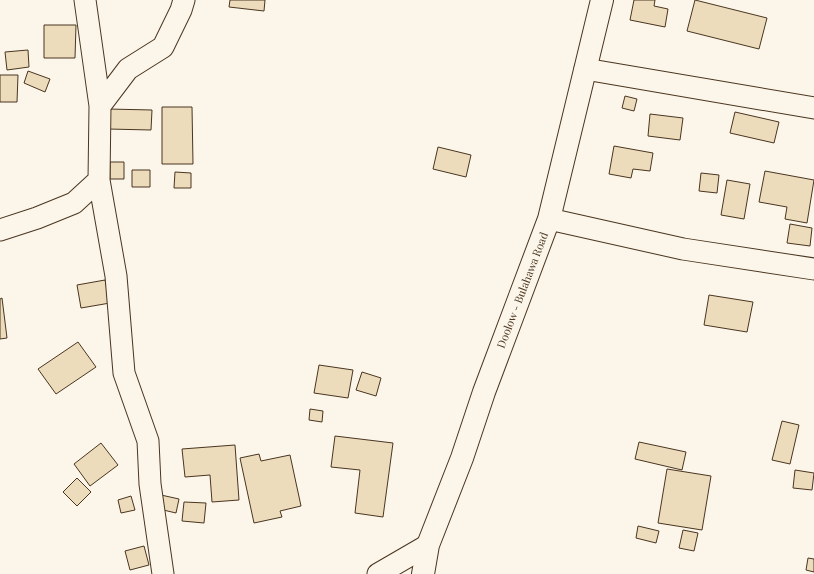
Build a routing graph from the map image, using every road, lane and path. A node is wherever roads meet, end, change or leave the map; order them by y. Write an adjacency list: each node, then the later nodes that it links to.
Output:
1 (85, 0): 5 (street)
2 (184, 0): 5 (street)
3 (602, 0): 4 (main road, Doolow - Bulahawa Road)
4 (585, 69): 6 (street); 8 (main road, Doolow - Bulahawa Road)
5 (100, 106): 7 (street)
6 (814, 108)
7 (99, 180): 9 (street); 12 (street)
8 (549, 219): 10 (street); 11 (main road, Doolow - Bulahawa Road)
9 (0, 230)
10 (814, 269)
11 (428, 545): 13 (street); 14 (main road, Doolow - Bulahawa Road)
12 (163, 574)
13 (378, 574)
14 (423, 574)

